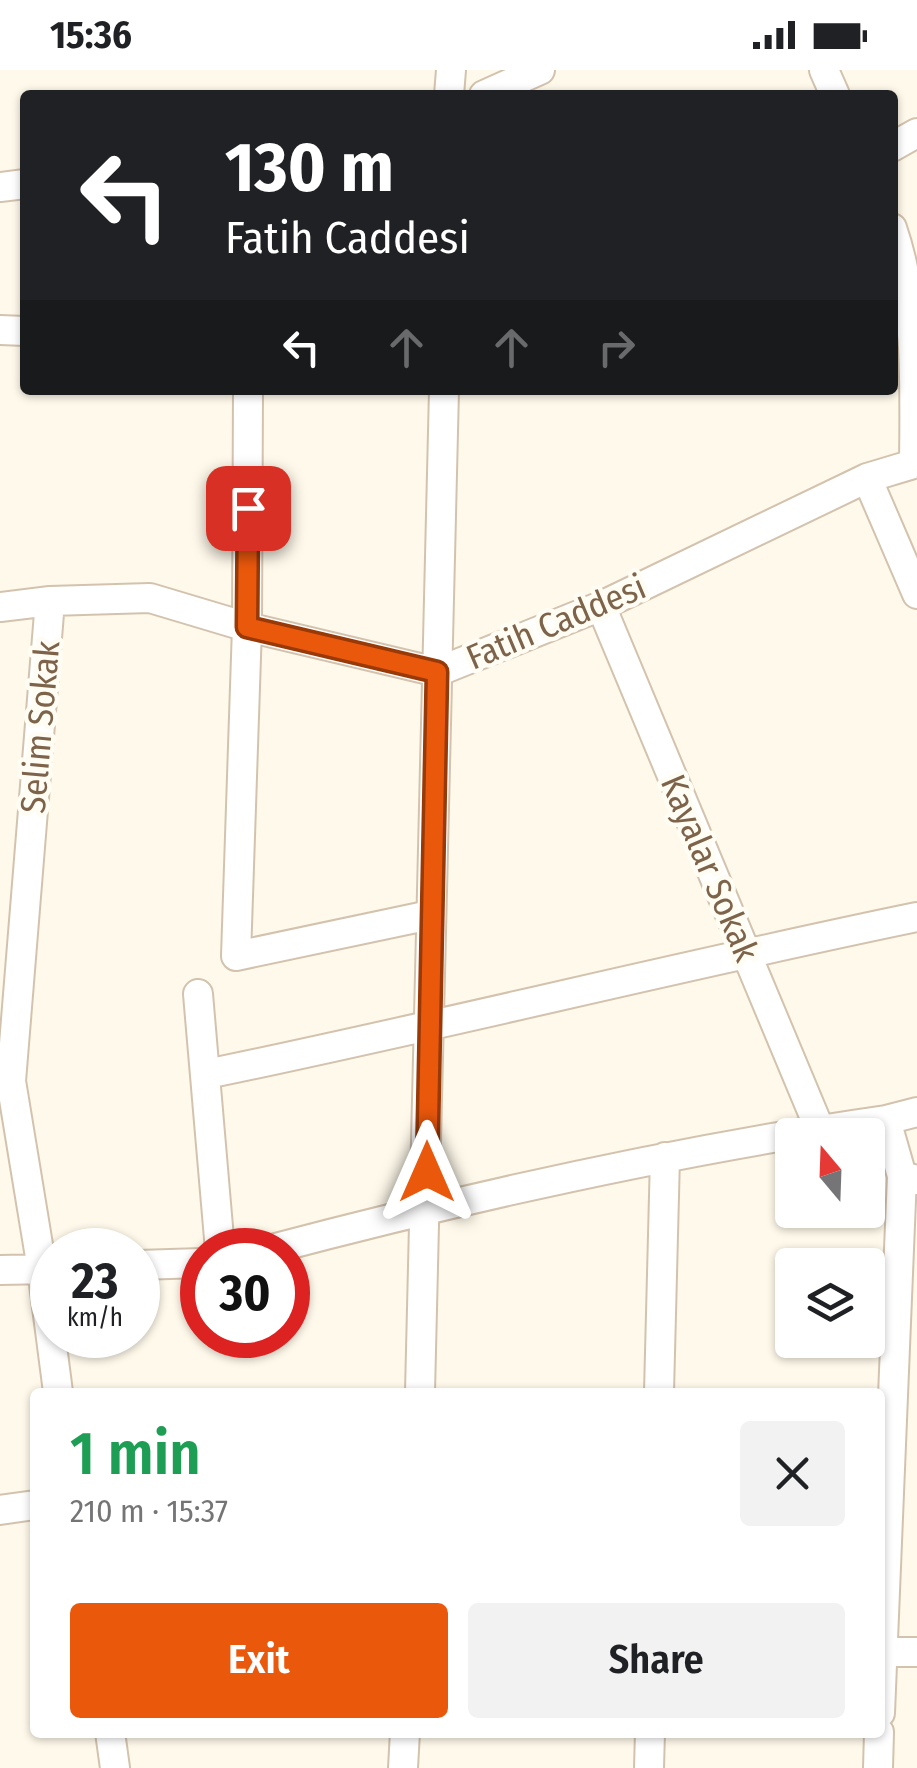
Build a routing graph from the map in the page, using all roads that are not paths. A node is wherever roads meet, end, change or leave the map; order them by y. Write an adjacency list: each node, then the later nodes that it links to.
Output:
1 (540, 70): 2 (street)
2 (495, 90)
3 (898, 240): 6 (street)
4 (248, 395): 12 (street)
5 (444, 395): 13 (street)
6 (916, 463): 7 (street, Fatih Caddesi)
7 (867, 478): 8 (street); 10 (street, Fatih Caddesi)
8 (917, 594)
9 (50, 601): 11 (street, Fatih Caddesi); 12 (street, Fatih Caddesi); 18 (street, Selim Sokak)
10 (601, 606): 13 (street, Fatih Caddesi); 16 (street, Kayalar Sokak)
11 (0, 607)
12 (247, 627): 13 (street, Fatih Caddesi); 14 (street)
13 (437, 672): 14 (street)
14 (430, 915): 19 (street)
15 (917, 917): 16 (street)
16 (746, 953): 19 (street); 22 (street, Kayalar Sokak)
17 (198, 994): 20 (street)
18 (8, 1004): 28 (street, Selim Sokak)
19 (428, 1029): 20 (street); 27 (street)
20 (207, 1074): 29 (street)
21 (917, 1112): 23 (street)
22 (815, 1118)
23 (886, 1120): 26 (street)
24 (775, 1138): 25 (street)
25 (665, 1156): 27 (street); 36 (street)
26 (909, 1178): 39 (street)
27 (427, 1208): 30 (street); 35 (street)
28 (39, 1228)
29 (218, 1228)
30 (310, 1239)
31 (30, 1269): 32 (street)
32 (0, 1270)
33 (55, 1358): 34 (street, Selim Sokak)
34 (58, 1388)
35 (420, 1388)
36 (659, 1388)
37 (30, 1505): 38 (street)
38 (0, 1510)
39 (885, 1584)
40 (885, 1652): 41 (street)
41 (917, 1652)
42 (111, 1738): 46 (street)
43 (405, 1738): 47 (street)
44 (650, 1738): 48 (street)
45 (879, 1738): 49 (street)
46 (116, 1768)
47 (403, 1768)
48 (649, 1768)
49 (878, 1768)

